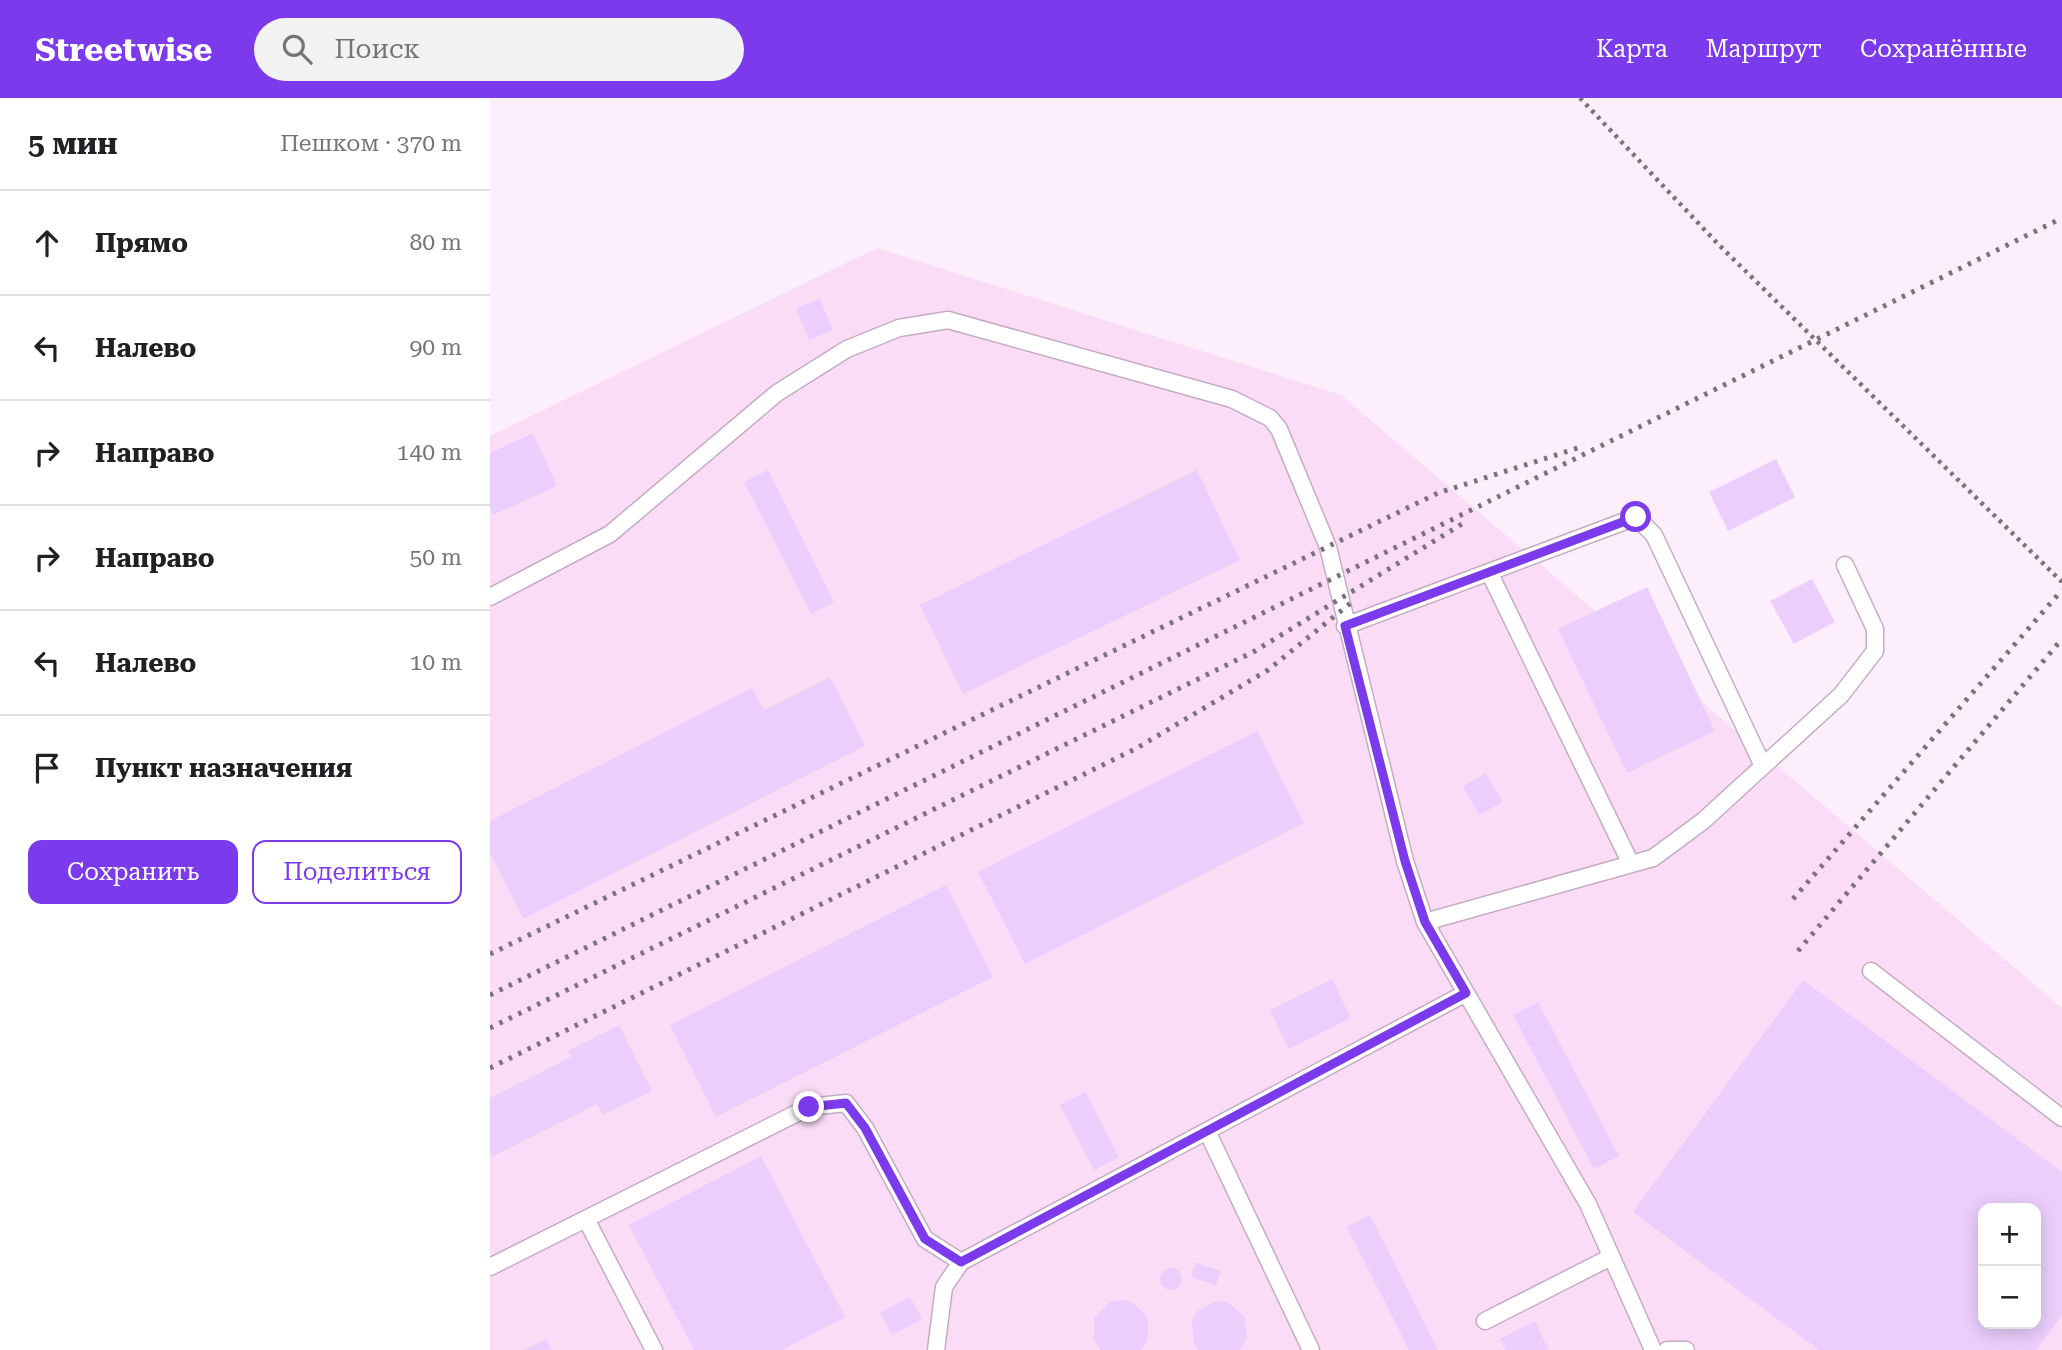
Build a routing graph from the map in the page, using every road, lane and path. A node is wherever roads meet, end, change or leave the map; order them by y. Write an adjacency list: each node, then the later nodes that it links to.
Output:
1 (1580, 98): 4 (path)
2 (1845, 565): 7 (lane)
3 (1489, 572): 6 (lane); 7 (lane); 8 (lane)
4 (2062, 582)
5 (490, 597): 6 (lane)
6 (1345, 626): 9 (lane)
7 (1763, 766): 8 (lane)
8 (1630, 864): 9 (lane)
9 (1425, 922): 11 (lane)
10 (1871, 971): 12 (lane)
11 (1466, 993): 13 (lane); 15 (lane)
12 (2062, 1118)
13 (1207, 1131): 16 (lane); 21 (lane)
14 (586, 1219): 16 (lane); 17 (lane); 19 (lane)
15 (1611, 1257): 18 (lane); 22 (lane)
16 (961, 1262): 20 (lane)
17 (490, 1267)
18 (1485, 1321)
19 (653, 1350)
20 (936, 1350)
21 (1311, 1350)
22 (1653, 1350)
23 (1667, 1350): 24 (lane)
24 (1686, 1350)

